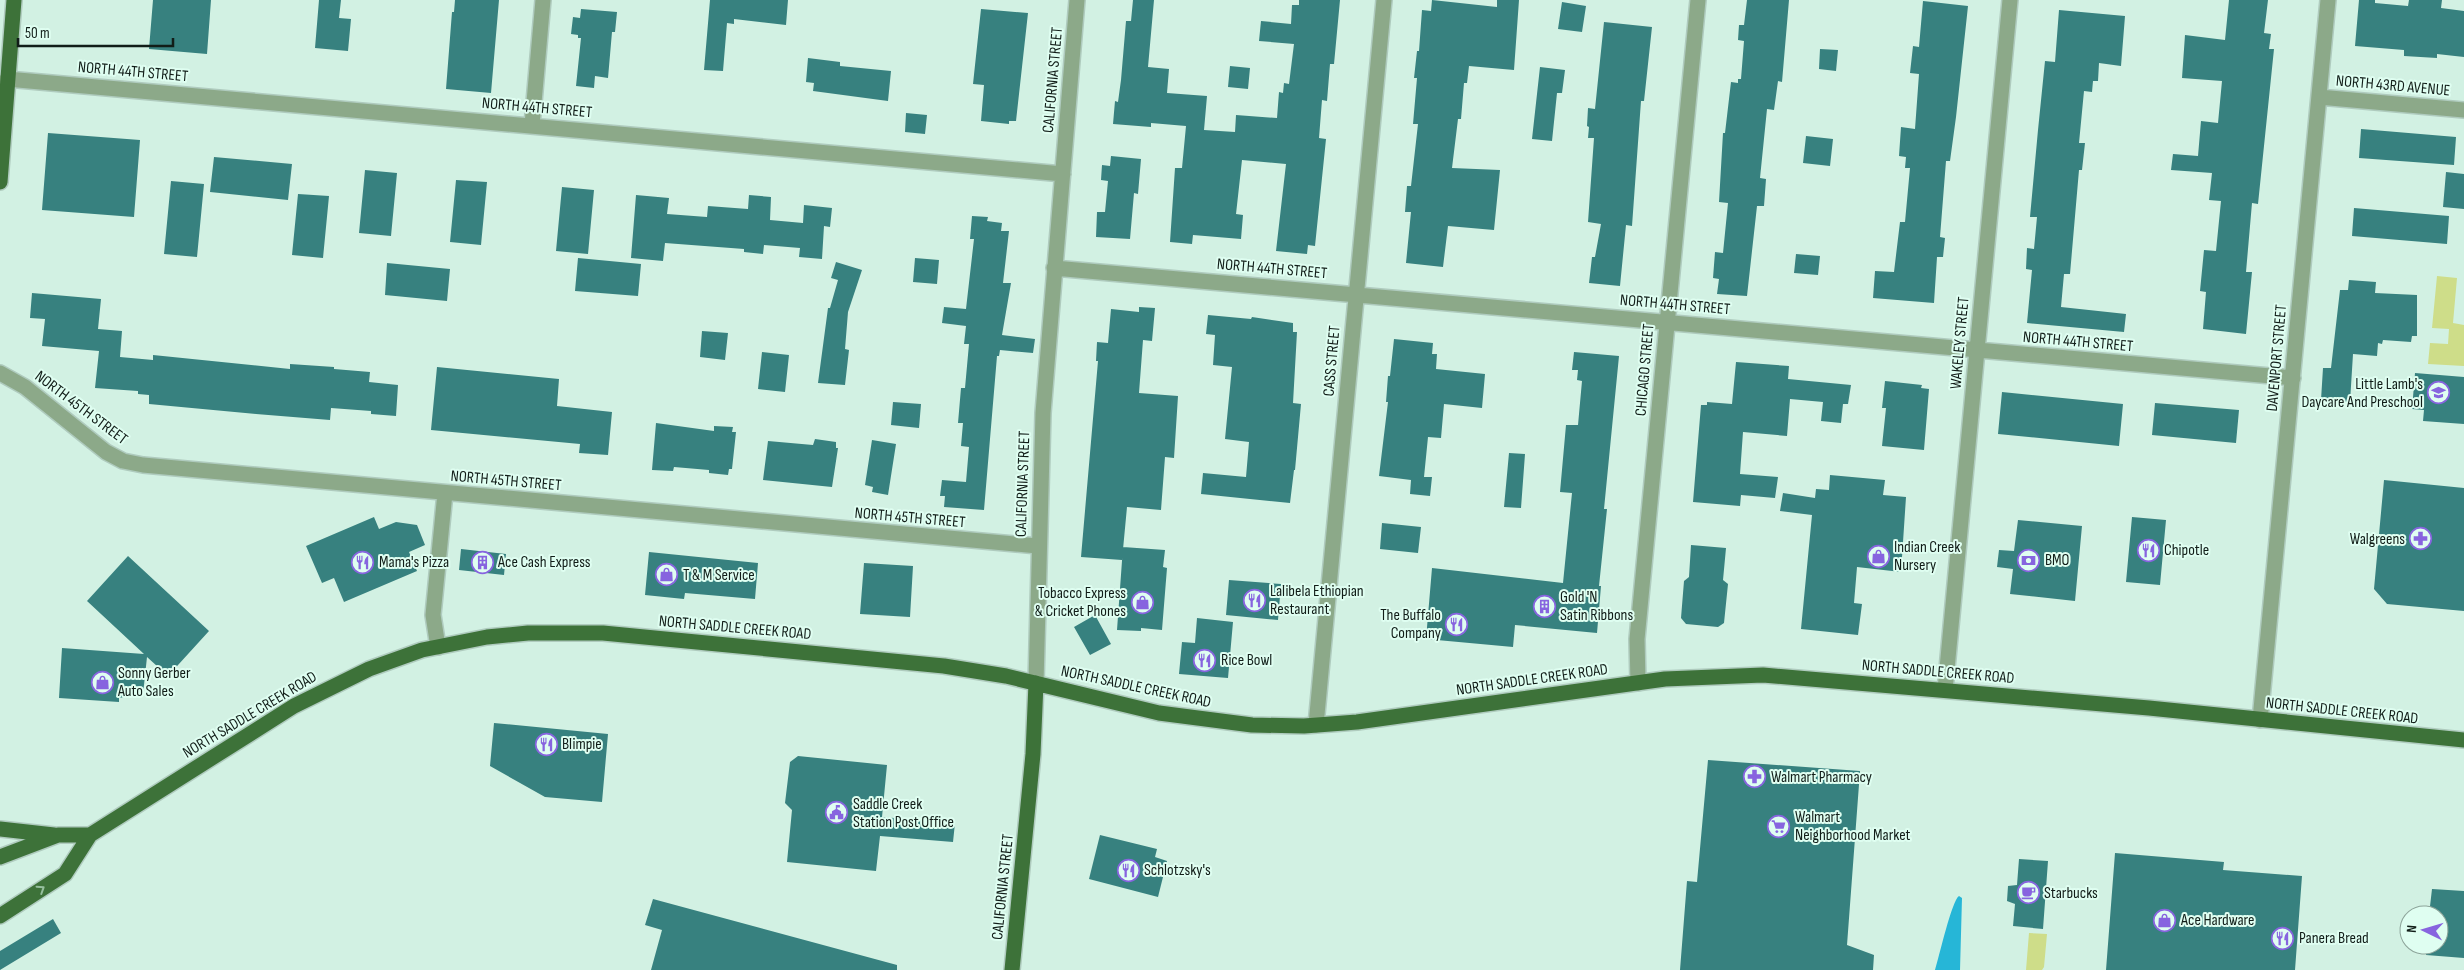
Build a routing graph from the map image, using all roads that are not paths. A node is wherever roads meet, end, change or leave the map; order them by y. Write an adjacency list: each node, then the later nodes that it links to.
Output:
1 (14, 0): 8 (main road)
2 (542, 0): 11 (street)
3 (1077, 0): 12 (street, CALIFORNIA STREET)
4 (1384, 0): 15 (street, CASS STREET)
5 (1698, 0): 16 (street, CHICAGO STREET)
6 (2010, 0): 17 (street, WAKELEY STREET)
7 (2328, 0): 9 (street, DAVENPORT STREET)
8 (7, 79): 11 (street, NORTH 44TH STREET); 13 (main road)
9 (2319, 97): 10 (street, NORTH 43RD AVENUE); 19 (street, DAVENPORT STREET)
10 (2464, 110)
11 (532, 125): 12 (street, NORTH 44TH STREET)
12 (1063, 174): 14 (street, CALIFORNIA STREET)
13 (0, 182)
14 (1054, 268): 15 (street, NORTH 44TH STREET); 21 (street, CALIFORNIA STREET)
15 (1356, 294): 16 (street, NORTH 44TH STREET); 27 (street, CASS STREET)
16 (1667, 321): 17 (street, NORTH 44TH STREET); 24 (street, CHICAGO STREET)
17 (1976, 350): 19 (street, NORTH 44TH STREET); 25 (street, WAKELEY STREET)
18 (0, 373): 20 (street, NORTH 45TH STREET)
19 (2293, 378): 26 (street, DAVENPORT STREET)
20 (445, 493): 21 (street, NORTH 45TH STREET); 22 (street)
21 (1038, 546): 23 (street, CALIFORNIA STREET)
22 (438, 646): 23 (main road, NORTH SADDLE CREEK ROAD); 31 (main road, NORTH SADDLE CREEK ROAD)
23 (1036, 683): 27 (main road, NORTH SADDLE CREEK ROAD); 34 (main road, CALIFORNIA STREET)
24 (1638, 683): 25 (main road, NORTH SADDLE CREEK ROAD); 27 (main road, NORTH SADDLE CREEK ROAD)
25 (1945, 690): 26 (main road, NORTH SADDLE CREEK ROAD)
26 (2260, 720): 28 (main road, NORTH SADDLE CREEK ROAD)
27 (1316, 725)
28 (2464, 740)
29 (0, 829): 30 (main road)
30 (58, 835): 31 (main road); 32 (main road)
31 (90, 836): 33 (main road, NORTH SADDLE CREEK ROAD, one-way to 31)
32 (0, 857)
33 (0, 916)
34 (1012, 970)

